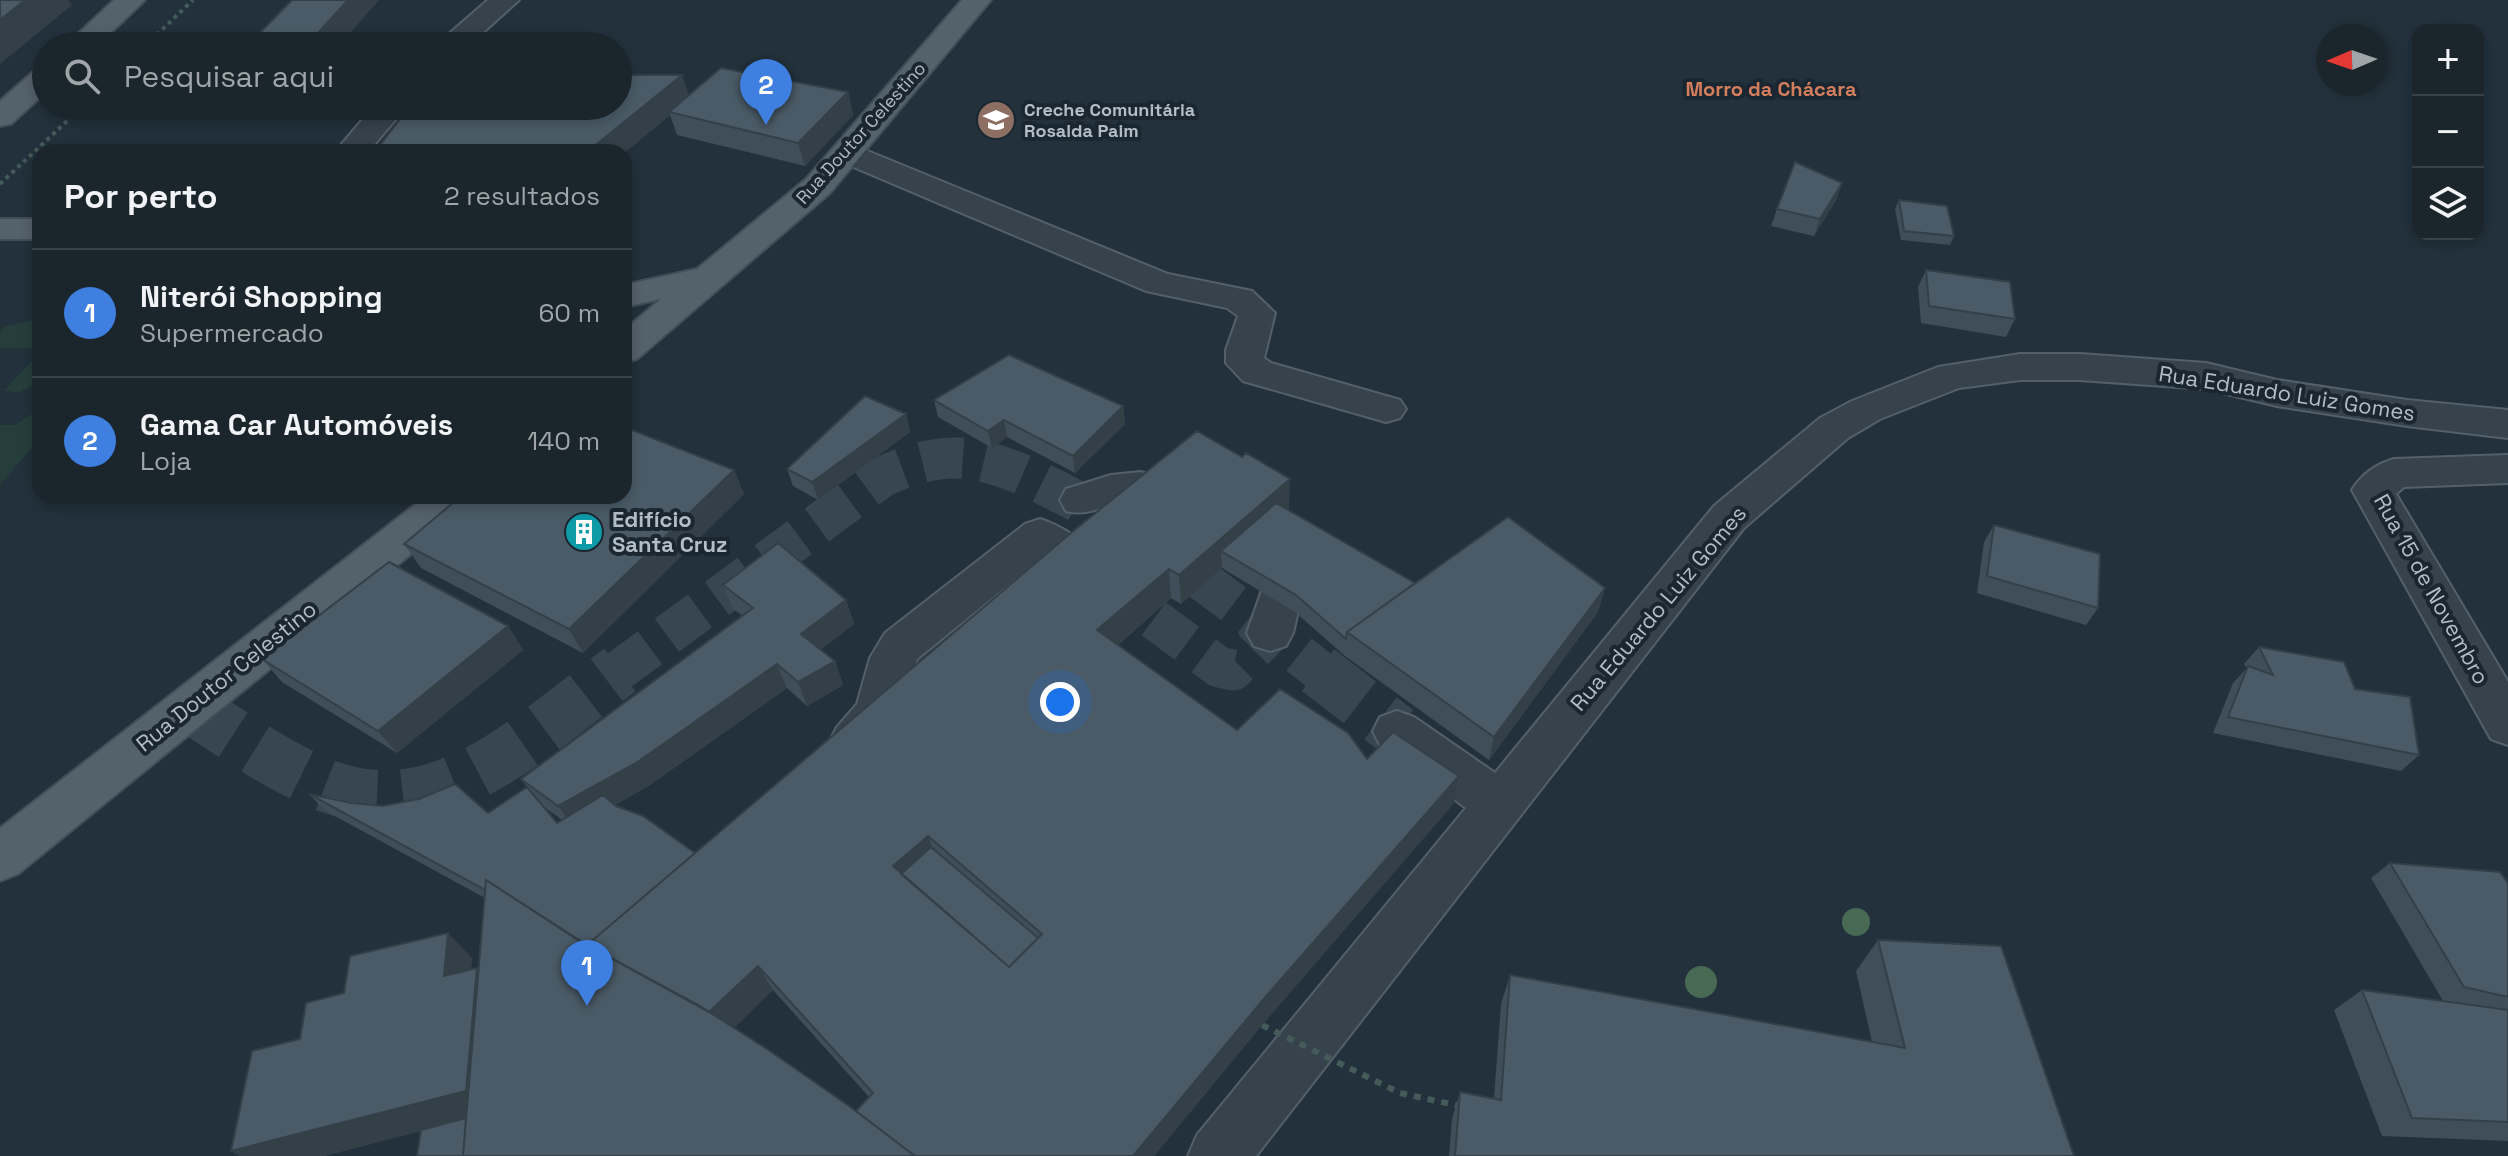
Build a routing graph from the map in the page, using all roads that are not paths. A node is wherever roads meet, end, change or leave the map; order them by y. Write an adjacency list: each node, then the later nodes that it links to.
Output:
1 (131, 0): 4 (main road)
2 (505, 0): 5 (street)
3 (977, 0): 10 (main road, Rua Doutor Celestino)
4 (96, 32)
5 (467, 32)
6 (32, 88): 7 (main road)
7 (0, 117)
8 (379, 120): 9 (street)
9 (358, 144)
10 (848, 153): 13 (main road, Rua Doutor Celestino); 16 (street)
11 (0, 229): 12 (main road)
12 (32, 229)
13 (710, 278): 14 (main road); 15 (main road, Rua Doutor Celestino)
14 (632, 294)
15 (632, 343)
16 (1386, 409)
17 (2508, 424): 26 (street, Rua Eduardo Luiz Gomes)
18 (2508, 469): 23 (street, Rua 15 de Novembro)
19 (1162, 491): 20 (street)
20 (1081, 500)
21 (444, 504): 27 (main road, Rua Doutor Celestino)
22 (1077, 562): 25 (street)
23 (2508, 725)
24 (1397, 731): 26 (street)
25 (818, 772)
26 (1498, 803): 28 (street, Rua Eduardo Luiz Gomes)
27 (0, 858)
28 (1218, 1156)

